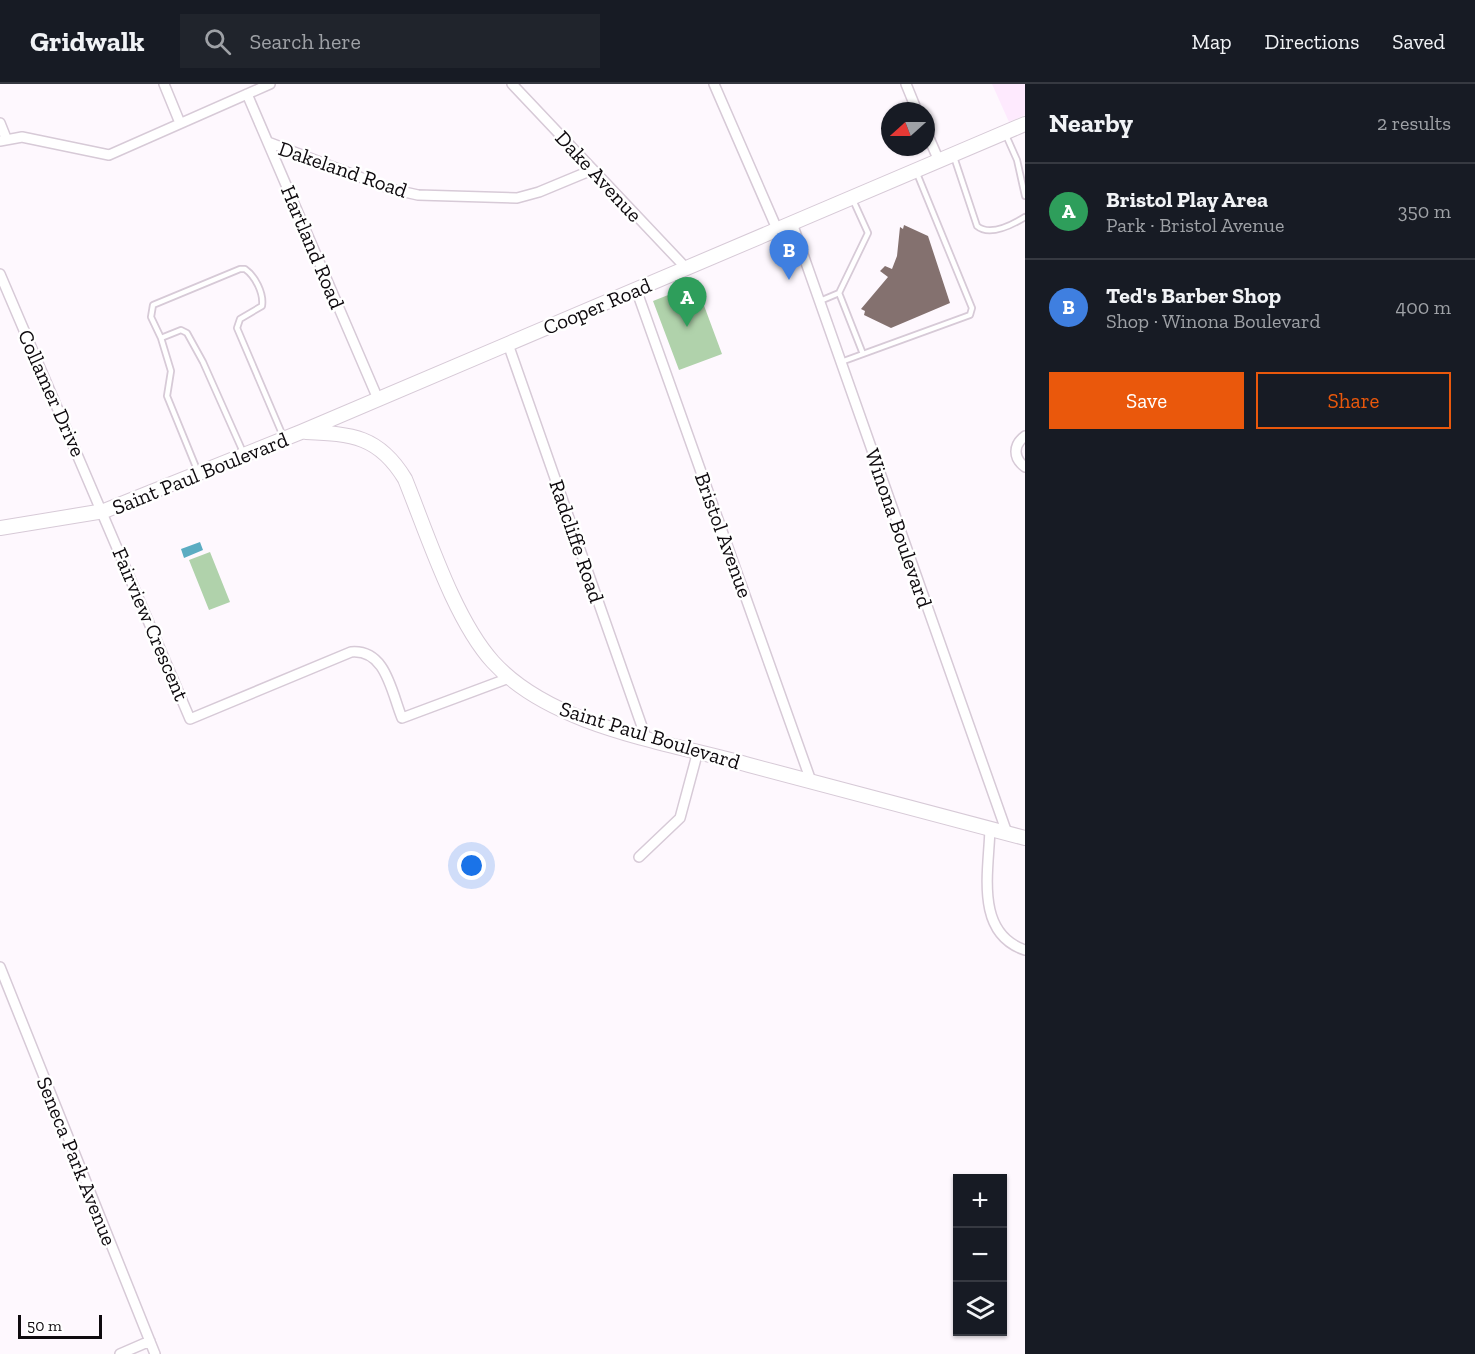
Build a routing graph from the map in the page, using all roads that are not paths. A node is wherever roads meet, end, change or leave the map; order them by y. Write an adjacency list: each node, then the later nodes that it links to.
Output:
1 (164, 84): 9 (street)
2 (270, 84): 6 (street)
3 (512, 84): 19 (street, Dake Avenue)
4 (714, 84): 25 (street)
5 (906, 84): 7 (street)
6 (247, 94): 9 (street); 13 (street, Hartland Road)
7 (913, 102)
8 (0, 123): 12 (street)
9 (180, 123): 12 (street)
10 (1025, 124): 11 (main road, Cooper Road)
11 (1005, 132): 15 (main road, Cooper Road); 18 (lane)
12 (3, 139)
13 (268, 142): 19 (street, Dakeland Road); 35 (street, Hartland Road)
14 (935, 151): 16 (street)
15 (954, 154): 16 (main road, Cooper Road); 23 (lane)
16 (939, 160): 20 (main road, Cooper Road)
17 (1025, 164): 18 (lane)
18 (1018, 166): 21 (lane)
19 (592, 170): 26 (street, Dake Avenue)
20 (916, 170): 22 (main road, Cooper Road); 33 (lane)
21 (1025, 196)
22 (852, 197): 24 (main road, Cooper Road); 29 (lane)
23 (1025, 217)
24 (792, 223): 25 (main road, Cooper Road); 30 (street, Winona Boulevard)
25 (777, 229): 26 (main road, Cooper Road)
26 (686, 268): 28 (main road, Cooper Road)
27 (0, 274): 42 (street, Collamer Drive)
28 (636, 290): 32 (main road, Cooper Road); 47 (street, Bristol Avenue)
29 (839, 293): 30 (lane); 33 (lane)
30 (820, 301): 34 (street, Winona Boulevard)
31 (161, 338): 38 (lane); 39 (lane); 41 (lane)
32 (508, 344): 35 (main road, Cooper Road); 45 (street, Radcliffe Road)
33 (863, 354): 34 (lane)
34 (841, 362): 49 (street, Winona Boulevard)
35 (378, 399): 36 (main road, Cooper Road)
36 (301, 432): 38 (main road, Saint Paul Boulevard); 44 (main road, Saint Paul Boulevard)
37 (1025, 436): 40 (street)
38 (284, 439): 39 (main road, Saint Paul Boulevard)
39 (244, 455): 41 (main road, Saint Paul Boulevard)
40 (1025, 467)
41 (199, 473): 42 (main road, Saint Paul Boulevard)
42 (104, 511): 43 (main road, Saint Paul Boulevard); 44 (street, Fairview Crescent)
43 (0, 528)
44 (509, 678): 45 (main road, Saint Paul Boulevard)
45 (646, 738): 46 (main road, Saint Paul Boulevard)
46 (698, 751): 47 (main road, Saint Paul Boulevard); 51 (street)
47 (811, 781): 48 (main road, Saint Paul Boulevard)
48 (990, 828): 49 (main road, Saint Paul Boulevard); 52 (street)
49 (1007, 833): 50 (main road, Saint Paul Boulevard)
50 (1025, 838)
51 (639, 857)
52 (1025, 950)
53 (0, 967): 54 (street, Seneca Park Avenue)
54 (150, 1341): 55 (street); 56 (street, Seneca Park Avenue)
55 (120, 1354)
56 (155, 1354)

